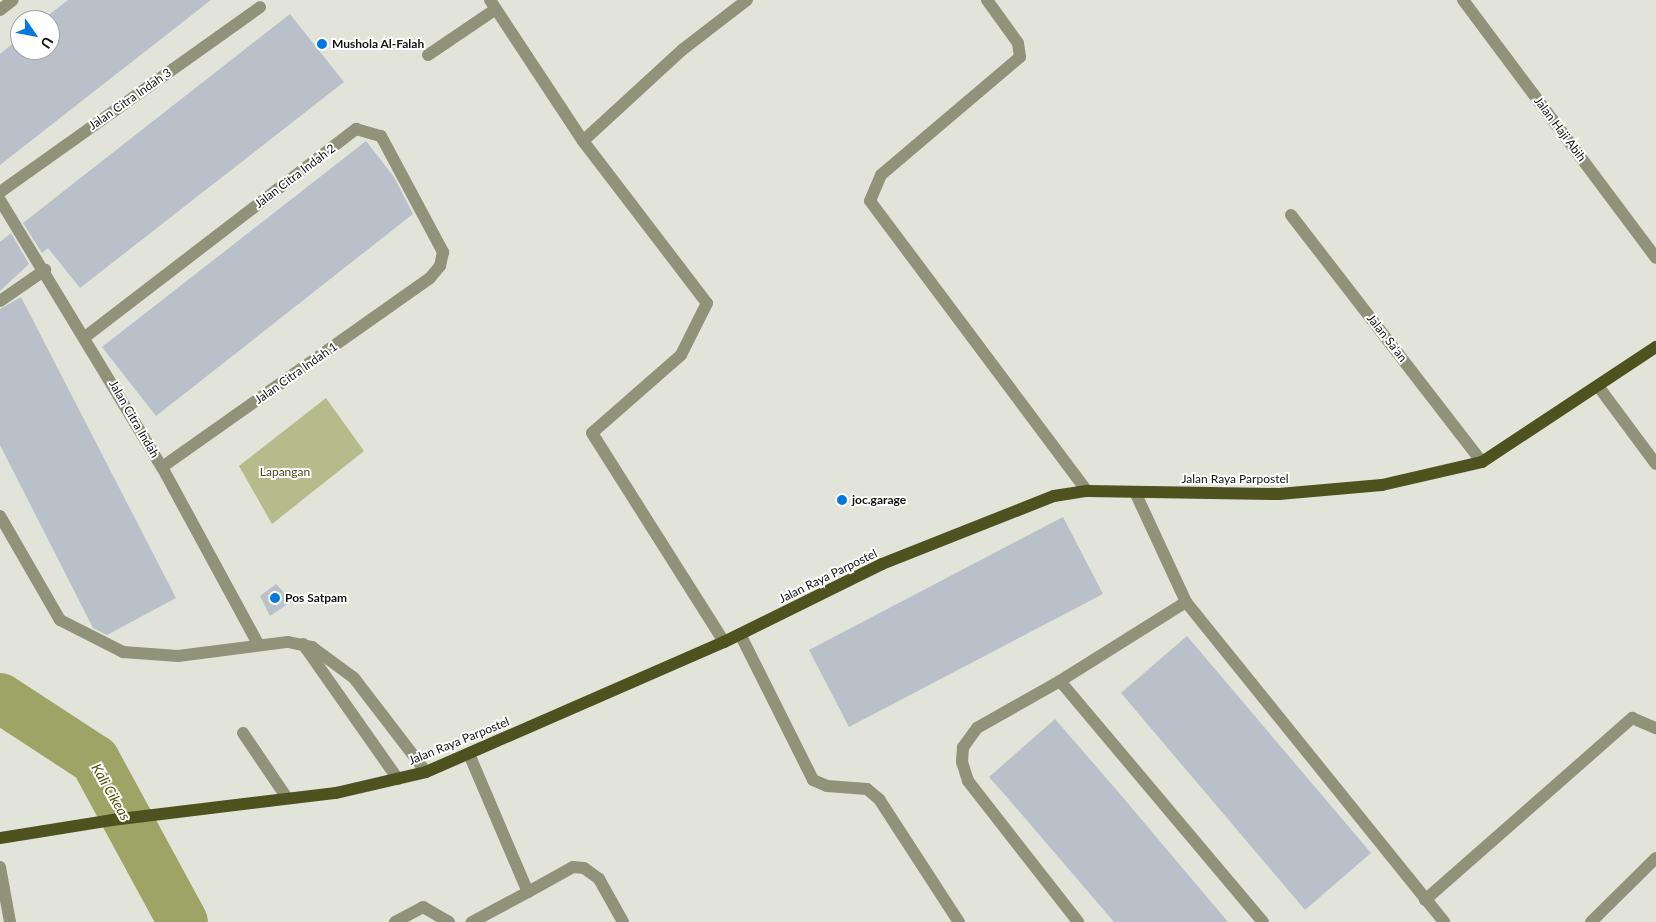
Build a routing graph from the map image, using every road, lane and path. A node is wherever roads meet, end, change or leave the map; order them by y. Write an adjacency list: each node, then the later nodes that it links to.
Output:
1 (14, 0): 7 (street)
2 (747, 0): 9 (street)
3 (987, 0): 23 (street)
4 (1463, 0): 13 (street, Jalan Haji Abih)
5 (493, 4): 8 (street); 9 (street)
6 (260, 7): 10 (street, Jalan Citra Indah 3)
7 (0, 10)
8 (428, 56)
9 (583, 141): 28 (street)
10 (0, 192)
11 (0, 200): 14 (street, Jalan Citra Indah)
12 (1291, 214): 20 (street, Jalan Sa'an)
13 (1656, 258)
14 (45, 270): 16 (street); 17 (street, Jalan Citra Indah)
15 (430, 278): 17 (street, Jalan Citra Indah 2); 22 (street, Jalan Citra Indah 1)
16 (0, 301)
17 (85, 337): 22 (street, Jalan Citra Indah)
18 (1656, 347): 19 (main road, Jalan Raya Parpostel)
19 (1598, 386): 20 (main road, Jalan Raya Parpostel); 21 (street)
20 (1482, 462): 24 (main road, Jalan Raya Parpostel)
21 (1656, 464)
22 (162, 467): 29 (street, Jalan Citra Indah)
23 (1087, 491): 24 (main road, Jalan Raya Parpostel); 27 (main road, Jalan Raya Parpostel)
24 (1134, 492): 26 (street)
25 (0, 516): 29 (street)
26 (1186, 602): 31 (street); 42 (street)
27 (740, 634): 28 (main road, Jalan Raya Parpostel); 48 (street)
28 (724, 642): 34 (main road, Jalan Raya Parpostel)
29 (258, 644): 30 (street)
30 (302, 644): 35 (street); 36 (street)
31 (1060, 681): 49 (street); 50 (street)
32 (1656, 728): 42 (street)
33 (243, 733): 37 (street)
34 (469, 754): 35 (main road, Jalan Raya Parpostel); 41 (street)
35 (426, 772): 36 (main road, Jalan Raya Parpostel)
36 (398, 780): 37 (main road, Jalan Raya Parpostel)
37 (287, 798): 38 (main road, Jalan Raya Parpostel)
38 (0, 838)
39 (1656, 858): 52 (street)
40 (0, 867): 43 (street)
41 (528, 892): 46 (street); 47 (street)
42 (1425, 900): 51 (street)
43 (10, 922)
44 (395, 922): 45 (street)
45 (450, 922)
46 (472, 922)
47 (623, 922)
48 (959, 922)
49 (1078, 922)
50 (1263, 922)
51 (1444, 922)
52 (1590, 922)

